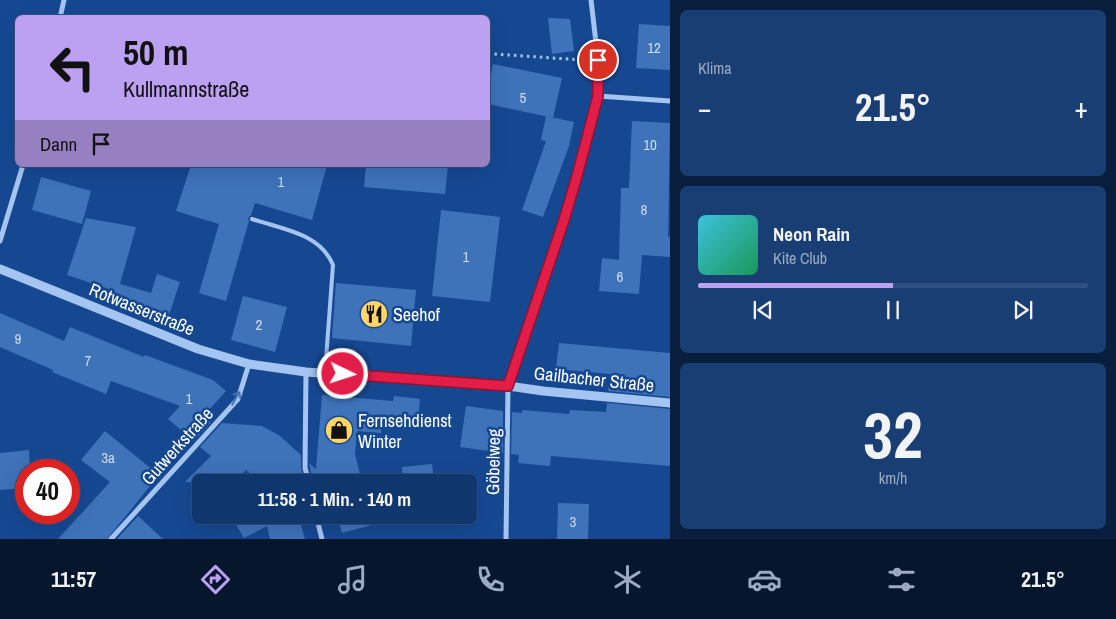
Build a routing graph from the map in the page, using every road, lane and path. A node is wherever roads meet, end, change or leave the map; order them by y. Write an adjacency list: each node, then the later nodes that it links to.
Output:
1 (64, 0): 3 (street)
2 (591, 0): 5 (street, Göbelweg)
3 (61, 15)
4 (490, 55): 5 (path)
5 (598, 60): 6 (street, Göbelweg)
6 (598, 96): 7 (street); 16 (street, Göbelweg)
7 (670, 101)
8 (22, 167): 10 (street)
9 (252, 219): 15 (lane)
10 (0, 241)
11 (0, 269): 12 (street, Rotwasserstraße)
12 (249, 364): 13 (street, Rotwasserstraße); 20 (street, Gutwerkstraße, one-way to 12)
13 (275, 367): 14 (street, Gailbacher Straße)
14 (306, 372): 15 (street, Gailbacher Straße); 18 (street)
15 (325, 373): 16 (street, Gailbacher Straße)
16 (508, 386): 17 (street, Gailbacher Straße); 22 (street, Göbelweg)
17 (670, 403)
18 (307, 474)
19 (318, 524): 21 (street)
20 (111, 539)
21 (322, 539)
22 (506, 539)

